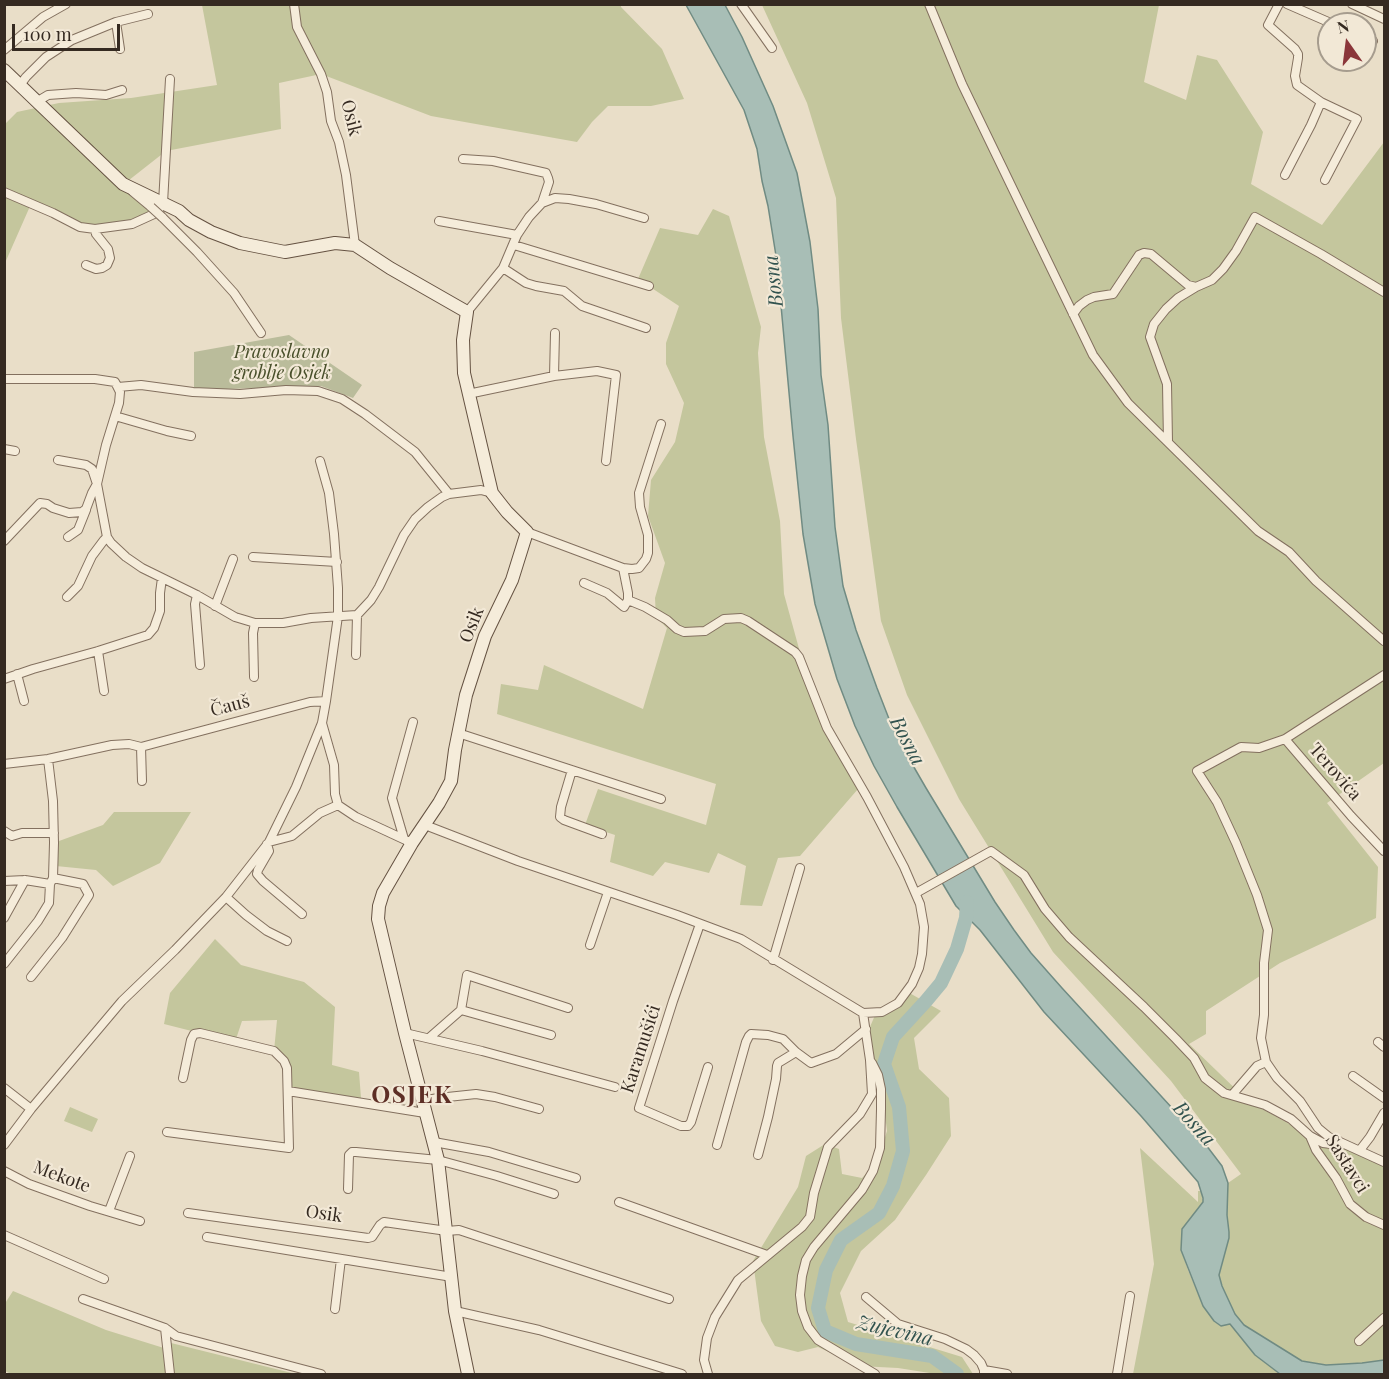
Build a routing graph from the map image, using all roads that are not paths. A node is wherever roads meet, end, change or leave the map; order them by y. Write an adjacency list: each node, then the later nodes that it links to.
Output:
1 (66, 4): 14 (street)
2 (294, 4): 31 (street, Osik)
3 (741, 4): 12 (street)
4 (929, 4): 39 (street)
5 (1279, 4): 20 (street)
6 (1287, 4): 9 (street)
7 (1352, 4): 10 (street)
8 (148, 14): 11 (street)
9 (1317, 17)
10 (1384, 19)
11 (116, 22): 13 (street); 17 (street)
12 (772, 48)
13 (120, 49)
14 (4, 50)
15 (6, 74): 17 (main road)
16 (170, 79): 26 (street)
17 (20, 85): 19 (main road)
18 (122, 90): 19 (street)
19 (38, 101): 26 (main road)
20 (1321, 102): 22 (street); 23 (street)
21 (463, 159): 25 (street)
22 (1285, 175)
23 (1324, 180)
24 (4, 192): 29 (street)
25 (542, 202): 27 (street); 30 (street)
26 (160, 208): 29 (street); 31 (main road); 41 (street)
27 (644, 218)
28 (439, 221): 30 (street)
29 (95, 229): 33 (street)
30 (517, 235): 32 (street)
31 (355, 245): 38 (main road)
32 (514, 245): 34 (street); 35 (street)
33 (86, 265)
34 (503, 268): 38 (street); 40 (street)
35 (649, 286)
36 (1196, 287): 37 (street); 39 (street); 50 (street)
37 (1384, 292)
38 (467, 312): 46 (main road)
39 (1073, 315): 50 (street)
40 (646, 328)
41 (261, 333)
42 (555, 333): 43 (street)
43 (555, 376): 46 (street); 55 (street)
44 (4, 380): 45 (street)
45 (118, 387): 47 (street); 58 (street)
46 (468, 394): 57 (main road)
47 (115, 416): 49 (street); 56 (street)
48 (661, 424): 67 (street)
49 (190, 436)
50 (1167, 442): 77 (street)
51 (4, 449): 52 (street)
52 (15, 451)
53 (58, 460): 56 (street)
54 (320, 461): 66 (street)
55 (606, 461)
56 (97, 484): 59 (street); 62 (street)
57 (492, 493): 58 (street); 60 (main road)
58 (449, 494): 74 (street)
59 (86, 509): 61 (street); 63 (street)
60 (527, 532): 67 (street); 90 (main road, Osik)
61 (68, 537)
62 (107, 537): 68 (street); 71 (street)
63 (4, 541)
64 (253, 557): 66 (street)
65 (234, 559): 73 (street)
66 (337, 562): 75 (street)
67 (623, 568): 72 (street)
68 (162, 578): 70 (street); 78 (street)
69 (584, 583): 72 (street)
70 (197, 595): 73 (street); 80 (street)
71 (67, 597)
72 (628, 600): 111 (street)
73 (215, 606): 76 (street)
74 (357, 615): 75 (street); 79 (street)
75 (338, 616): 76 (street); 87 (street)
76 (255, 623): 83 (street)
77 (1384, 641)
78 (98, 651): 81 (street); 85 (street)
79 (356, 655)
80 (200, 664)
81 (17, 674): 84 (street); 86 (street)
82 (1384, 675): 91 (street)
83 (254, 677)
84 (4, 679)
85 (104, 691)
86 (24, 701)
87 (326, 701): 89 (street); 92 (street, Čauš)
88 (413, 722): 103 (street)
89 (322, 723): 98 (street); 104 (street)
90 (458, 733): 95 (street); 99 (main road, Osik)
91 (1285, 740): 105 (street, Terovića); 130 (street)
92 (141, 747): 93 (street, Čauš); 96 (street)
93 (48, 759): 94 (street, Čauš); 101 (street)
94 (4, 764)
95 (572, 770): 97 (street); 102 (street)
96 (142, 781)
97 (661, 799)
98 (338, 805): 103 (street); 104 (street)
99 (425, 825): 103 (main road, Osik); 110 (street)
100 (4, 831): 101 (street)
101 (54, 833): 109 (street)
102 (602, 834)
103 (408, 841): 125 (main road, Osik)
104 (268, 843): 112 (street); 113 (street)
105 (1384, 851)
106 (800, 868): 118 (street)
107 (25, 880): 108 (street); 109 (street); 114 (street)
108 (4, 881)
109 (51, 881): 119 (street); 120 (street)
110 (608, 892): 115 (street); 117 (street)
111 (916, 893): 123 (street); 137 (street)
112 (226, 897): 116 (street); 140 (street)
113 (302, 914)
114 (4, 918)
115 (700, 924): 118 (street); 131 (street, Karamušići)
116 (287, 942)
117 (590, 945)
118 (773, 960): 123 (street)
119 (4, 964)
120 (31, 977)
121 (568, 1008): 122 (street)
122 (460, 1010): 126 (street); 127 (street)
123 (863, 1013): 124 (street)
124 (866, 1029): 128 (street); 129 (street)
125 (405, 1033): 127 (street); 139 (main road, Osik)
126 (551, 1035)
127 (429, 1038): 134 (street)
128 (796, 1052): 148 (street); 150 (street)
129 (870, 1060): 166 (street); 185 (street)
130 (1266, 1062): 137 (street); 145 (street)
131 (708, 1067)
132 (1353, 1076): 138 (street)
133 (183, 1078): 136 (street)
134 (615, 1087)
135 (4, 1088): 140 (street)
136 (288, 1091): 139 (street); 143 (street)
137 (1232, 1095): 144 (street)
138 (1384, 1098)
139 (424, 1107): 141 (street); 146 (main road, Osik)
140 (31, 1108): 147 (street)
141 (539, 1109)
142 (1384, 1113): 149 (street, Sastavci)
143 (167, 1132)
144 (1310, 1136): 145 (street, Sastavci); 162 (street, Sastavci)
145 (1339, 1141): 149 (street)
146 (434, 1142): 152 (main road, Osik); 155 (street)
147 (4, 1145)
148 (717, 1145)
149 (1360, 1150): 153 (street)
150 (758, 1155)
151 (130, 1156): 159 (street, Mekote)
152 (438, 1160): 156 (street, Osik); 157 (street, Osik); 163 (main road, Osik)
153 (1384, 1162)
154 (4, 1171): 159 (street, Mekote)
155 (576, 1178)
156 (348, 1189)
157 (554, 1194)
158 (619, 1202): 166 (street)
159 (109, 1211): 161 (street, Mekote)
160 (188, 1213): 163 (street, Osik)
161 (140, 1221)
162 (1384, 1225)
163 (447, 1231): 168 (main road, Osik); 173 (street, Osik)
164 (4, 1235): 169 (street)
165 (207, 1238): 167 (street)
166 (767, 1255): 184 (street)
167 (341, 1259): 168 (street); 174 (street)
168 (452, 1277): 175 (main road, Osik)
169 (104, 1279)
170 (1130, 1296): 187 (street)
171 (866, 1297): 179 (street)
172 (83, 1299): 177 (street)
173 (669, 1299)
174 (336, 1309)
175 (456, 1311): 182 (main road, Osik); 183 (street)
176 (1384, 1318): 178 (street)
177 (165, 1328): 180 (street); 181 (street)
178 (1359, 1341)
179 (984, 1372): 186 (street)
180 (170, 1374)
181 (321, 1374)
182 (468, 1374)
183 (682, 1374)
184 (708, 1374)
185 (875, 1374)
186 (1007, 1374)
187 (1117, 1374)

